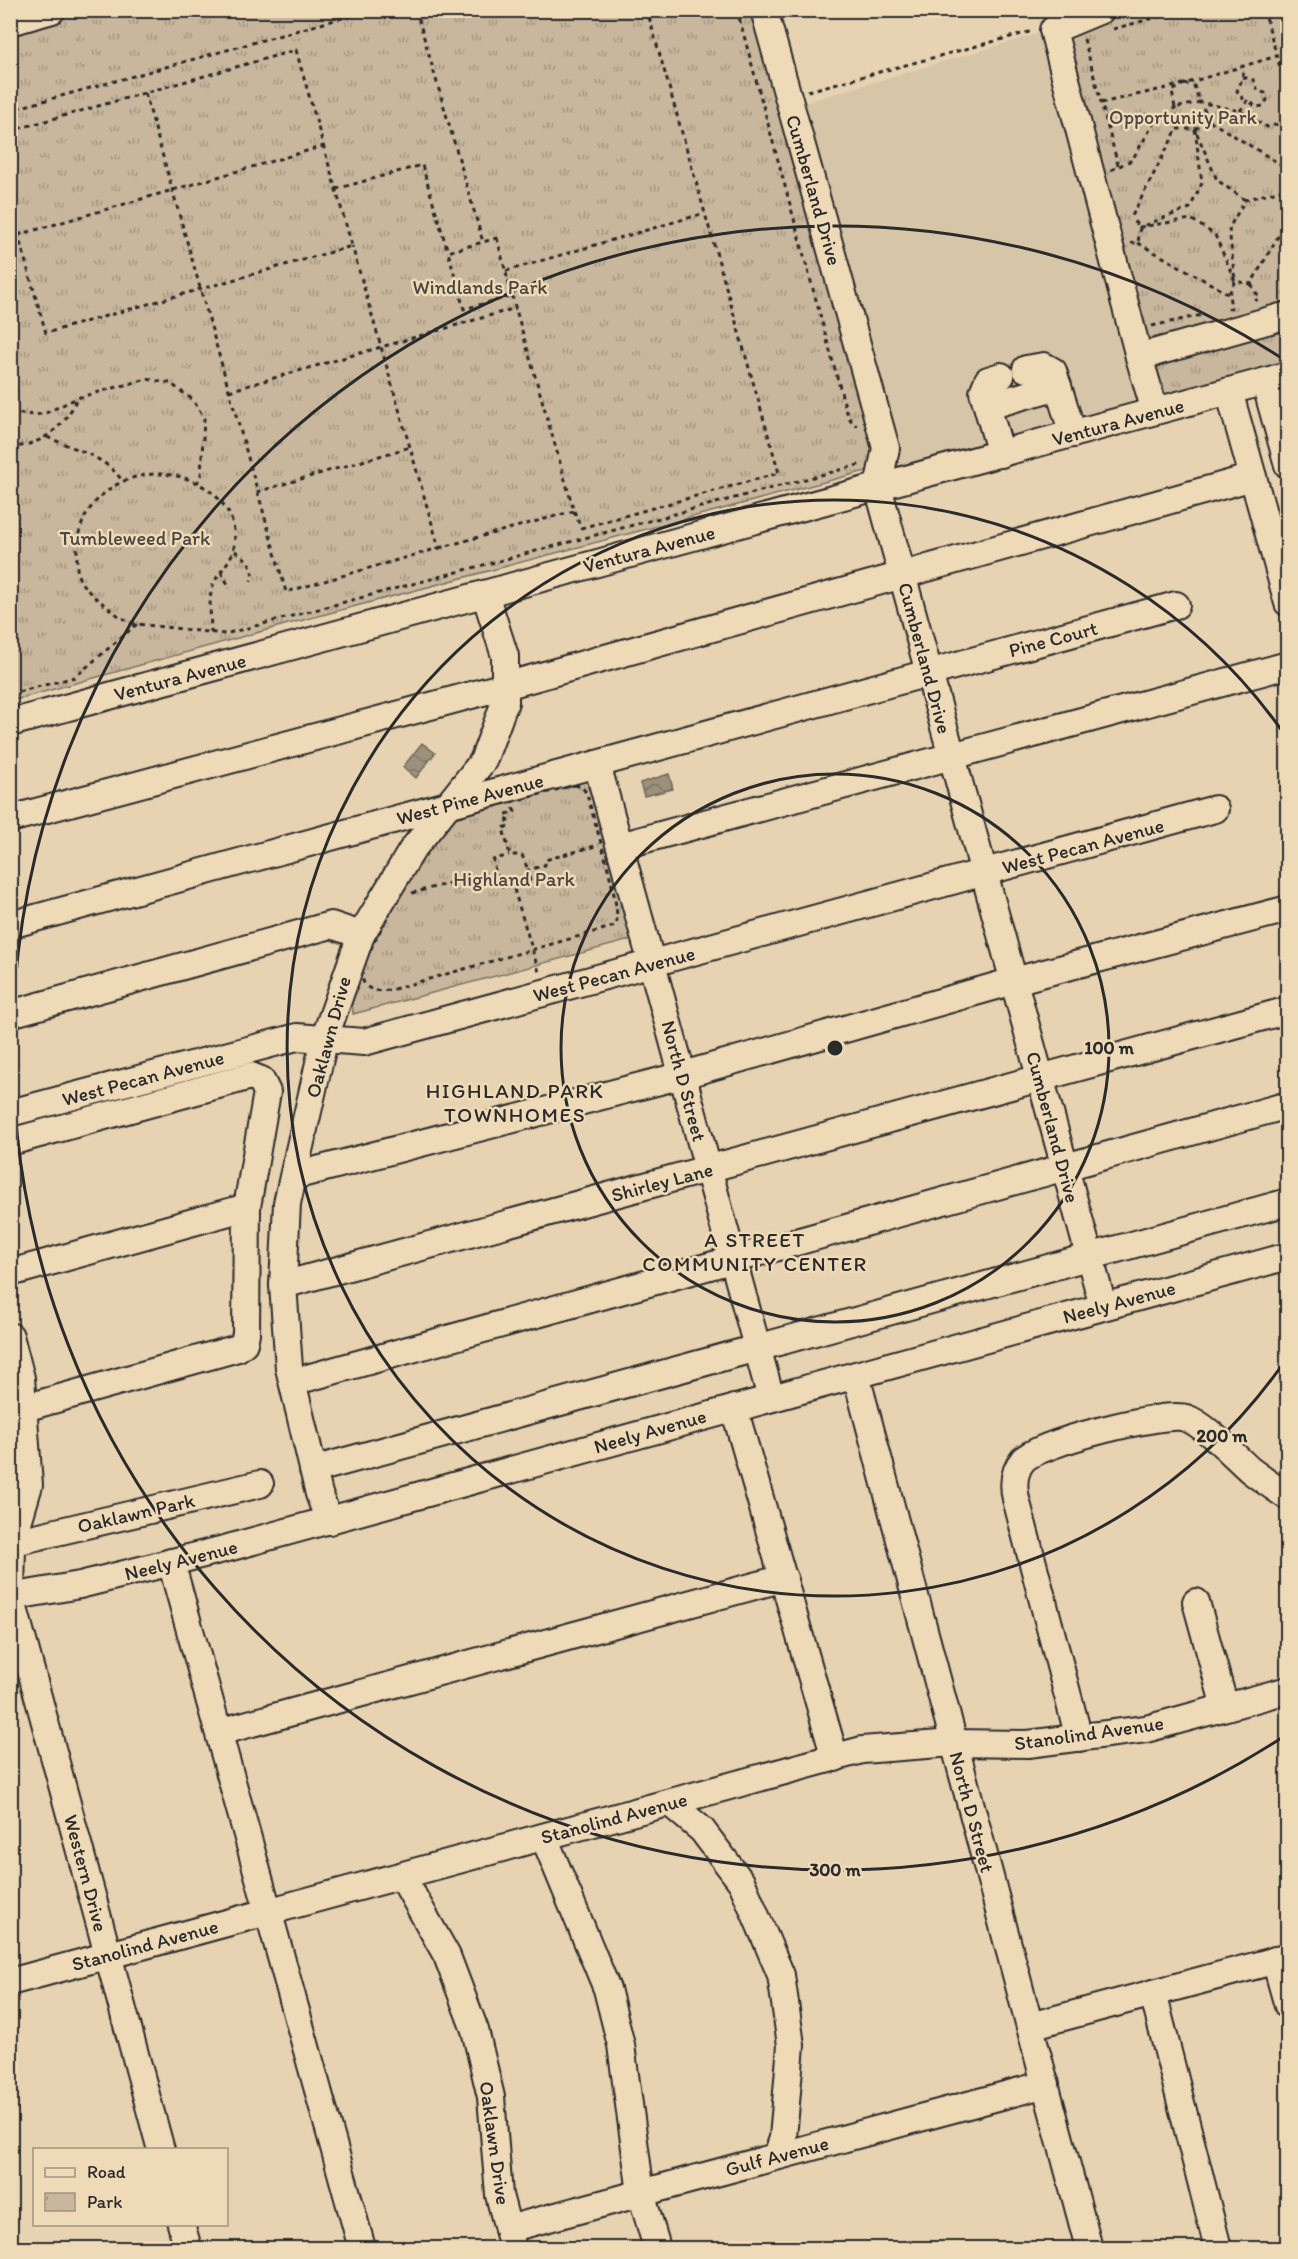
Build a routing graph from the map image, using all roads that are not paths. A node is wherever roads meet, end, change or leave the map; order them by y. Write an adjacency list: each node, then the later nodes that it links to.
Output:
1 (52, 10): 3 (street)
2 (764, 10): 17 (street, Cumberland Drive)
3 (10, 22)
4 (1100, 25): 6 (street)
5 (1287, 315): 6 (street)
6 (1139, 357): 13 (street)
7 (1026, 369): 10 (street)
8 (1001, 376): 12 (street)
9 (1276, 379): 11 (street, Ventura Avenue); 16 (street)
10 (1058, 386): 12 (street); 14 (street)
11 (1229, 391): 13 (street, Ventura Avenue); 18 (street)
12 (988, 406): 15 (street)
13 (1155, 411): 14 (street, Ventura Avenue)
14 (1073, 434): 15 (street, Ventura Avenue)
15 (1001, 454): 17 (street, Ventura Avenue)
16 (1287, 465)
17 (880, 475): 19 (street, Cumberland Drive); 20 (street, Ventura Avenue)
18 (1253, 477): 19 (street); 21 (street)
19 (902, 575): 24 (street, Cumberland Drive); 25 (street)
20 (485, 594): 25 (street, Oaklawn Drive); 26 (street, Ventura Avenue)
21 (1287, 603)
22 (1176, 605): 24 (street, Pine Court)
23 (1287, 665): 27 (street)
24 (929, 673): 27 (street, Cumberland Drive); 28 (street, West Pine Avenue)
25 (504, 686): 29 (street, Oaklawn Drive); 31 (street)
26 (10, 723)
27 (953, 758): 32 (street); 33 (street, Cumberland Drive)
28 (597, 764): 29 (street, West Pine Avenue); 32 (street, North D Street)
29 (449, 805): 35 (street, West Pine Avenue); 36 (street, Oaklawn Drive)
30 (1215, 809): 33 (street, West Pecan Avenue)
31 (10, 819)
32 (613, 844): 37 (street, North D Street)
33 (984, 873): 37 (street, West Pecan Avenue); 38 (street, Cumberland Drive)
34 (1287, 909): 38 (street)
35 (10, 925)
36 (361, 935): 40 (street); 41 (street, Oaklawn Drive)
37 (653, 963): 41 (street, West Pecan Avenue); 42 (street, North D Street)
38 (1014, 981): 42 (street); 43 (street, Cumberland Drive)
39 (1285, 1011): 43 (street, Shirley Lane)
40 (10, 1014)
41 (325, 1037): 45 (street, West Pecan Avenue); 49 (street, Oaklawn Drive)
42 (683, 1075): 48 (street, North D Street); 49 (street)
43 (1040, 1079): 47 (street, Cumberland Drive); 48 (street, Shirley Lane)
44 (1287, 1105): 47 (street)
45 (10, 1113)
46 (10, 1142): 51 (street)
47 (1064, 1165): 53 (street, Cumberland Drive); 54 (street)
48 (708, 1170): 54 (street, North D Street); 56 (street, Shirley Lane)
49 (294, 1176): 56 (street, Oaklawn Drive)
50 (1287, 1202): 53 (street)
51 (247, 1207): 55 (street); 64 (street)
52 (1287, 1256): 57 (street, Neely Avenue)
53 (1089, 1257): 57 (street, Cumberland Drive); 59 (street)
54 (732, 1258): 59 (street, North D Street); 61 (street)
55 (10, 1273)
56 (284, 1285): 61 (street, Oaklawn Drive)
57 (1103, 1306): 60 (street, Neely Avenue)
58 (10, 1335): 64 (street)
59 (758, 1348): 62 (street, North D Street); 65 (street)
60 (856, 1375): 62 (street, Neely Avenue); 78 (street, North D Street)
61 (292, 1382): 65 (street, Oaklawn Drive)
62 (771, 1398): 63 (street, Neely Avenue)
63 (734, 1408): 68 (street, Neely Avenue); 71 (street)
64 (17, 1409): 69 (street)
65 (314, 1470): 68 (street, Oaklawn Drive)
66 (260, 1484): 69 (street, Oaklawn Park)
67 (1287, 1497): 77 (street)
68 (329, 1521): 70 (street, Neely Avenue)
69 (11, 1543): 72 (street)
70 (171, 1562): 72 (street, Neely Avenue); 76 (street)
71 (784, 1578): 76 (street); 79 (street)
72 (11, 1597): 84 (street, Western Drive)
73 (1196, 1602): 75 (street)
74 (1287, 1690): 75 (street, Stanolind Avenue)
75 (1226, 1707): 77 (street, Stanolind Avenue)
76 (219, 1732): 83 (street)
77 (1079, 1738): 78 (street, Stanolind Avenue)
78 (953, 1743): 79 (street, Stanolind Avenue); 89 (street, North D Street)
79 (835, 1758): 80 (street, Stanolind Avenue)
80 (670, 1803): 81 (street, Stanolind Avenue); 92 (street)
81 (544, 1837): 82 (street, Stanolind Avenue); 93 (street)
82 (402, 1876): 83 (street, Stanolind Avenue); 95 (street, Oaklawn Drive)
83 (269, 1911): 84 (street, Stanolind Avenue); 97 (street)
84 (108, 1955): 86 (street, Stanolind Avenue); 91 (street, Western Drive)
85 (1281, 1958): 87 (street); 88 (street)
86 (10, 1982)
87 (1153, 1993): 89 (street); 100 (street)
88 (1287, 2006)
89 (1030, 2026): 90 (street, North D Street)
90 (1046, 2084): 92 (street, Gulf Avenue); 99 (street, North D Street)
91 (160, 2148)
92 (777, 2156): 93 (street, Gulf Avenue)
93 (641, 2193): 95 (street, Gulf Avenue); 98 (street)
94 (182, 2226): 96 (street)
95 (511, 2239)
96 (188, 2248)
97 (362, 2248)
98 (657, 2248)
99 (1089, 2248)
100 (1218, 2248)

